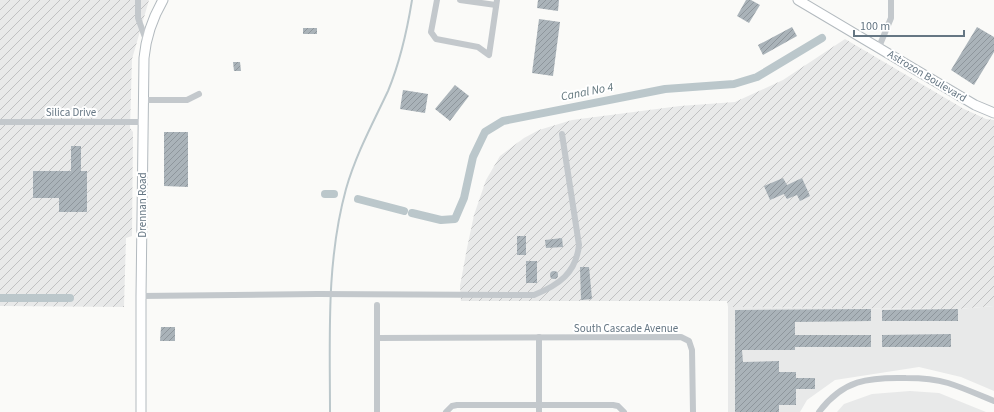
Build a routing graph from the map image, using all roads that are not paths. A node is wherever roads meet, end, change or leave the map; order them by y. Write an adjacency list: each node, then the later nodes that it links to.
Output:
1 (138, 0): 8 (street, Drennan Road)
2 (163, 0): 8 (main road)
3 (437, 0): 7 (street)
4 (460, 0): 7 (street)
5 (798, 0): 9 (main road, Astrozon Boulevard)
6 (892, 0): 9 (street)
7 (496, 3)
8 (146, 40): 11 (main road, Drennan Road)
9 (879, 47): 12 (main road, Astrozon Boulevard)
10 (199, 94): 11 (street)
11 (142, 100): 14 (main road, Drennan Road)
12 (994, 113)
13 (0, 122): 14 (street, Silica Drive)
14 (142, 122): 16 (main road, Drennan Road)
15 (562, 134): 16 (street)
16 (141, 296): 22 (main road, Drennan Road)
17 (377, 305): 19 (street)
18 (539, 337): 19 (street, South Cascade Avenue); 21 (street); 27 (street, South Cascade Avenue)
19 (377, 338): 23 (street)
20 (994, 401): 28 (street)
21 (539, 405): 24 (street); 25 (street); 26 (street)
22 (142, 412)
23 (377, 412)
24 (446, 412)
25 (539, 412)
26 (624, 412)
27 (693, 412)
28 (820, 412)

